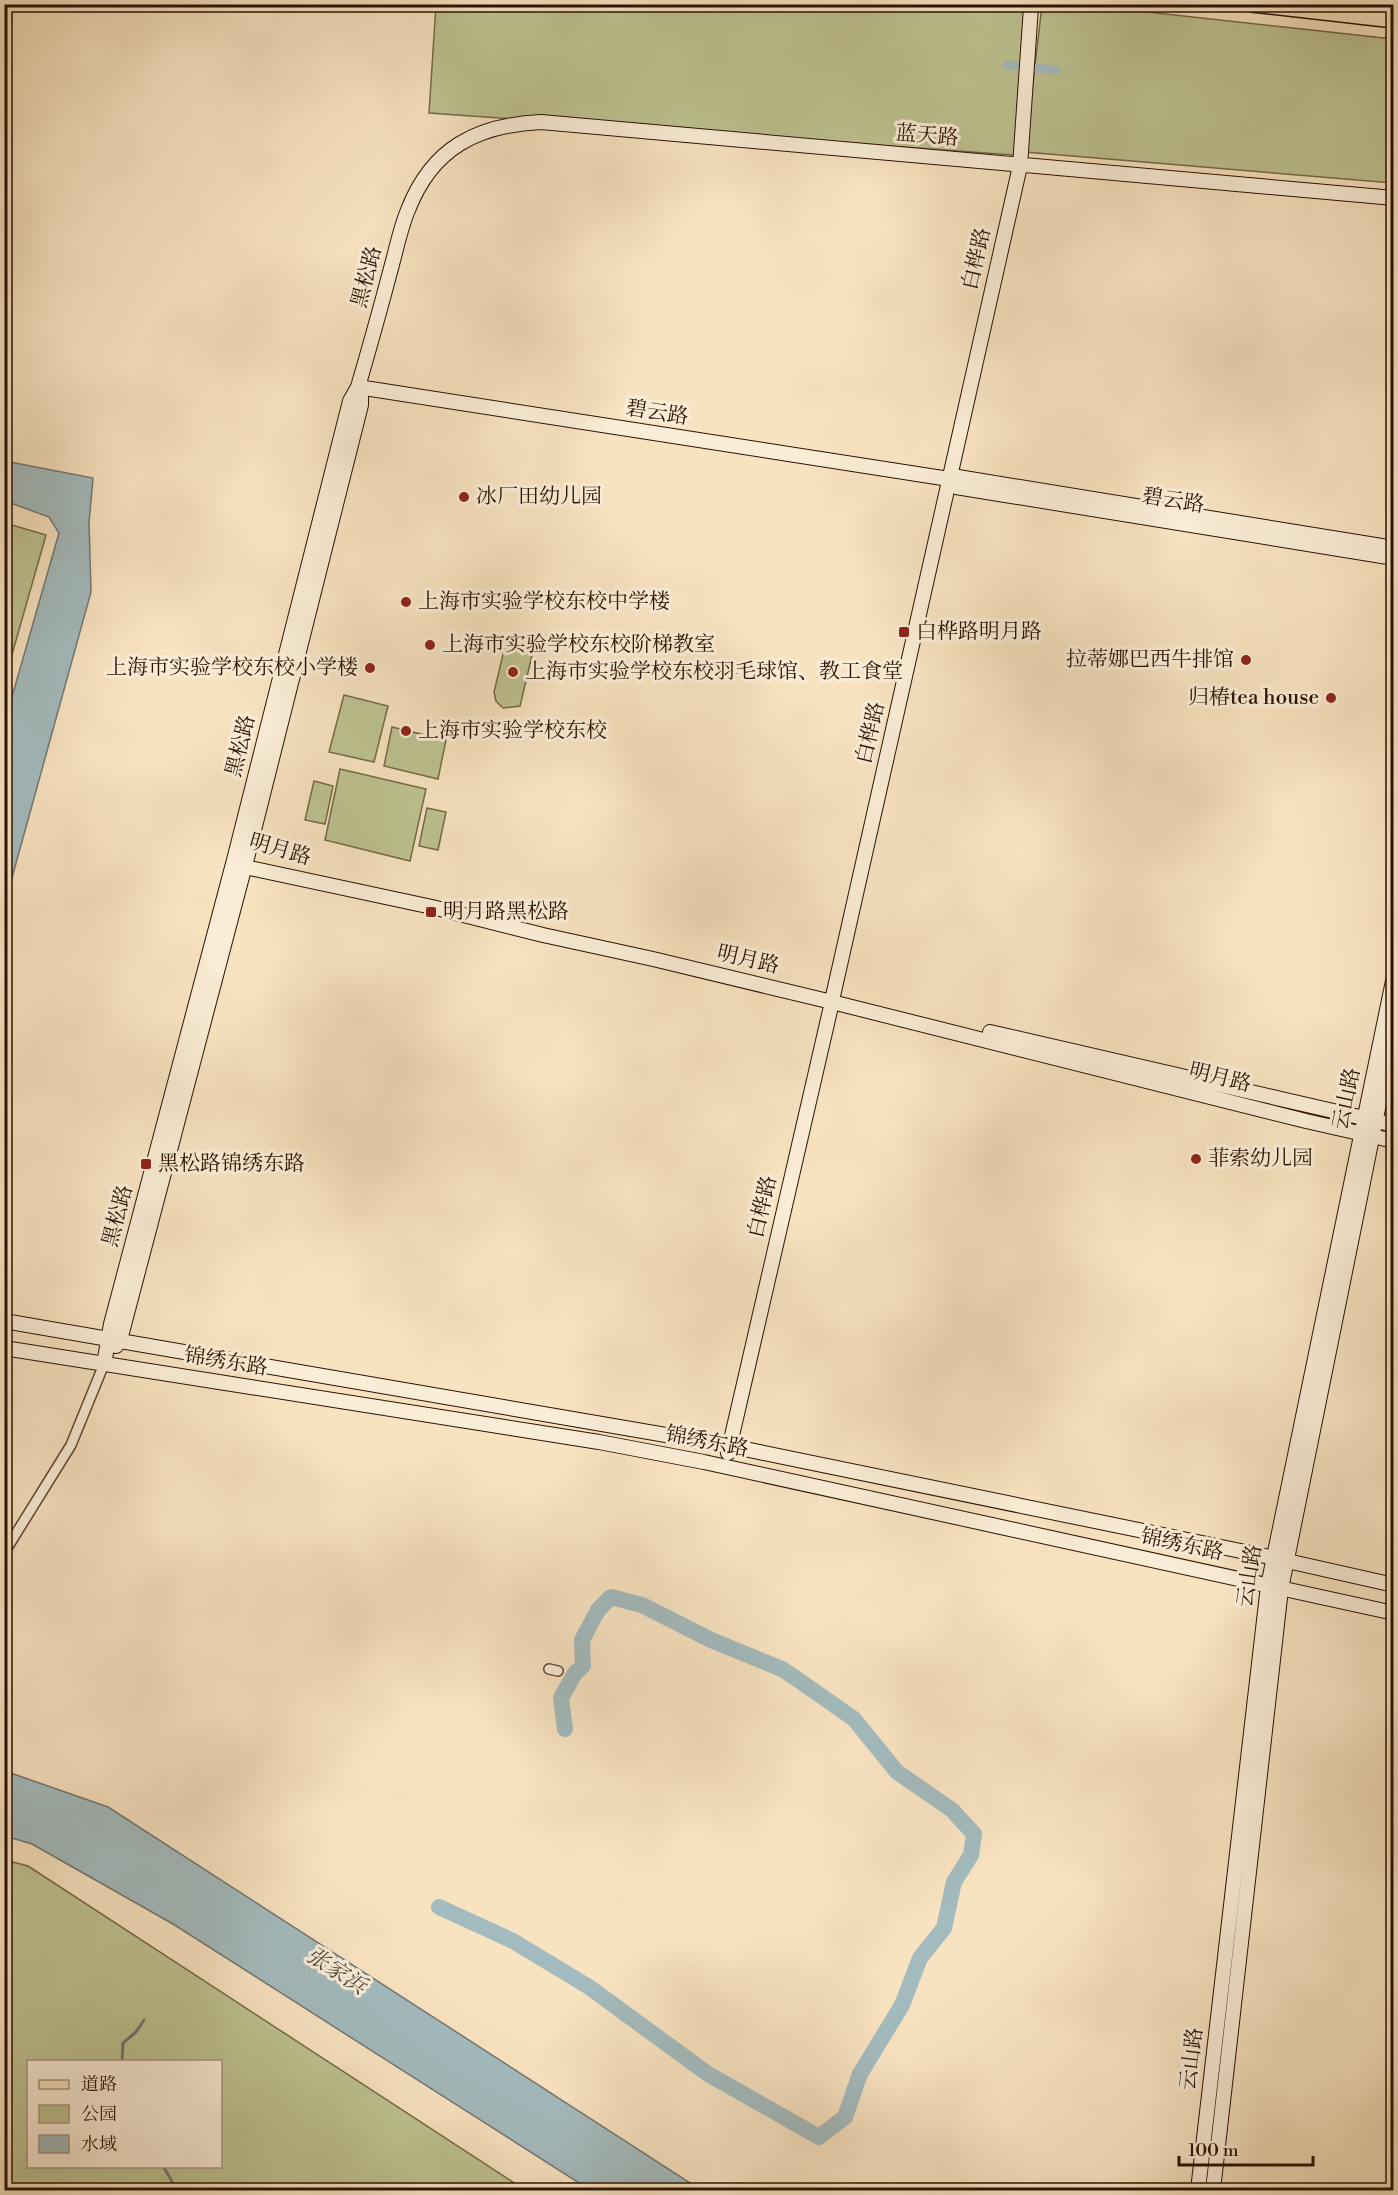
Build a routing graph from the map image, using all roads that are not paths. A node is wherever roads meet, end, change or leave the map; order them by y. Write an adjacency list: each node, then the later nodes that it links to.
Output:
1 (1252, 4): 5 (main road)
2 (1369, 4): 4 (main road)
3 (1031, 6): 7 (street, 白桦路)
4 (1394, 7)
5 (1394, 20)
6 (460, 143): 7 (street, 蓝天路); 9 (street, 黑松路)
7 (1020, 166): 8 (street, 蓝天路); 10 (street, 白桦路)
8 (1394, 198)
9 (358, 387): 10 (street, 碧云路); 13 (street, 黑松路)
10 (950, 479): 11 (street, 碧云路); 12 (street, 碧云路); 15 (street, 白桦路)
11 (1394, 548)
12 (1394, 558)
13 (242, 862): 15 (street, 明月路); 22 (street, 黑松路)
14 (1394, 976): 17 (street, 云山路)
15 (833, 999): 17 (street, 明月路); 19 (street, 明月路); 25 (street, 白桦路)
16 (1394, 1029): 17 (street, 云山路)
17 (1371, 1120): 18 (street, 明月路); 19 (street, 云山路)
18 (1394, 1125)
19 (1367, 1135): 20 (street, 明月路); 28 (street, 云山路)
20 (1394, 1141)
21 (4, 1321): 22 (street, 锦绣东路)
22 (114, 1339): 24 (street, 黑松路); 25 (street, 锦绣东路)
23 (4, 1348): 24 (street, 锦绣东路)
24 (104, 1364): 26 (street, 锦绣东路); 27 (street)
25 (730, 1446): 26 (street, 白桦路); 28 (street, 锦绣东路)
26 (724, 1467): 30 (street, 锦绣东路)
27 (4, 1553)
28 (1279, 1559): 29 (street, 锦绣东路); 30 (street, 云山路)
29 (1394, 1585)
30 (1274, 1587): 31 (street, 锦绣东路); 32 (street, 云山路); 33 (street, 云山路)
31 (1394, 1613)
32 (1213, 2184)
33 (1198, 2190)

